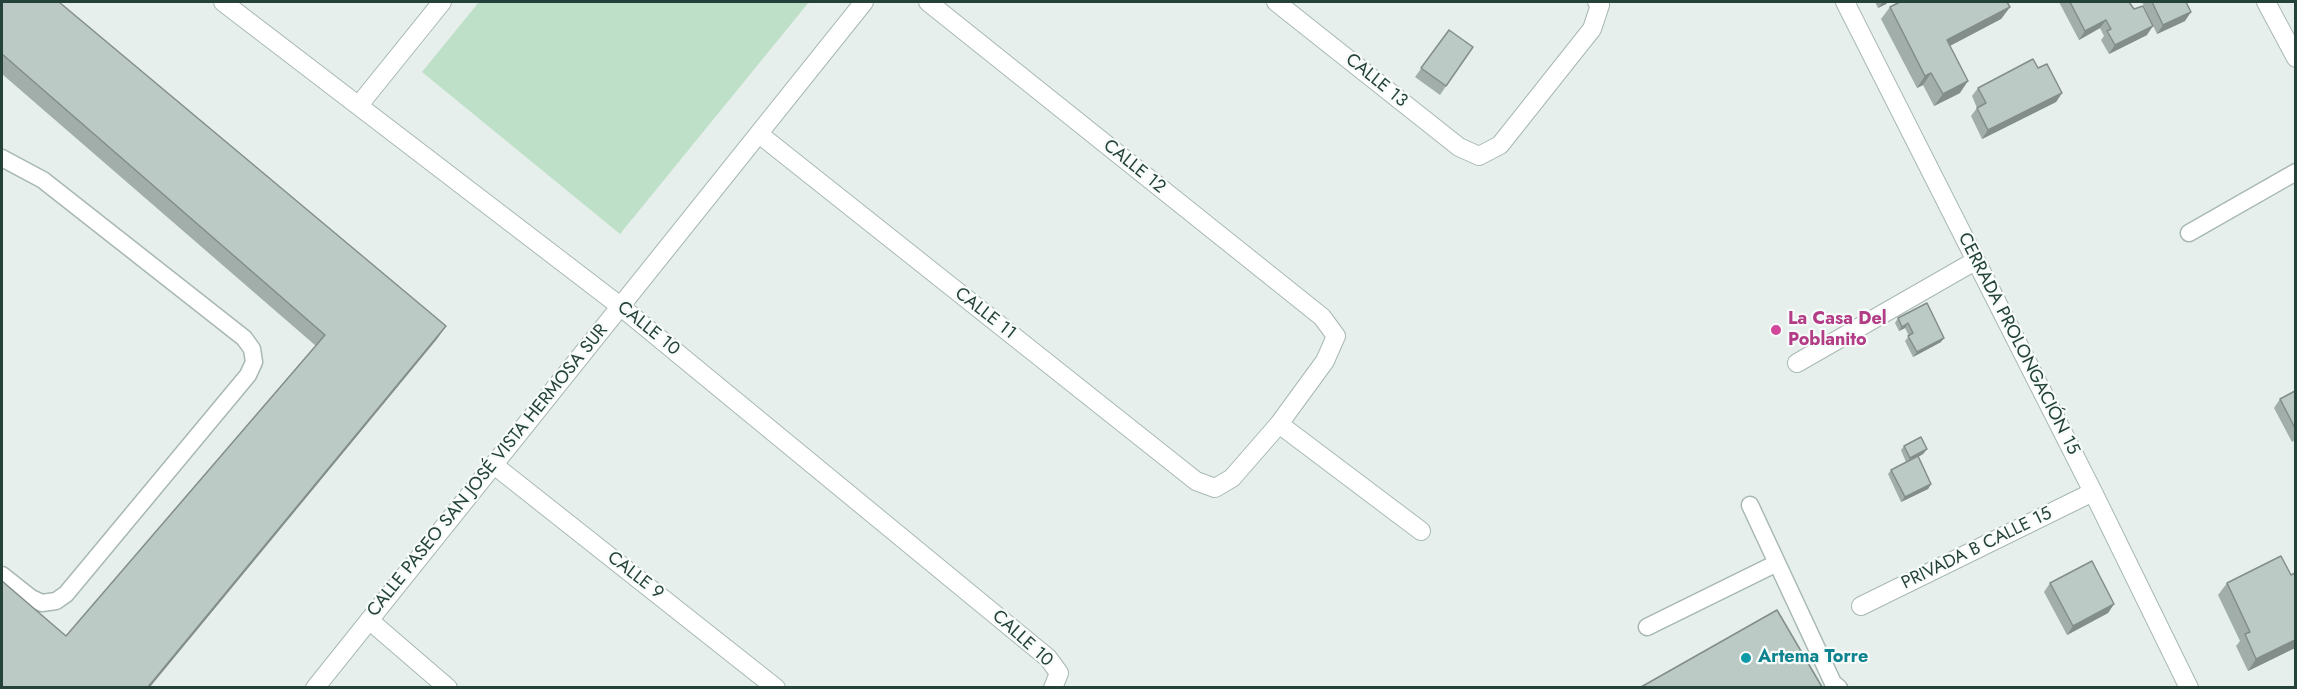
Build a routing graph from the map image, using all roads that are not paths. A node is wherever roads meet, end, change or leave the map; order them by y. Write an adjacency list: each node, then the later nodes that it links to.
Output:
1 (223, 2): 10 (street, CALLE 10)
2 (442, 2): 10 (street)
3 (864, 2): 11 (street, CALLE PASEO SAN JOSÉ VISTA HERMOSA SUR)
4 (928, 2): 18 (street, CALLE 12)
5 (1276, 2): 8 (street, CALLE 13)
6 (1845, 2): 15 (street, CERRADA PROLONGACIÓN 15)
7 (2266, 2): 9 (street)
8 (1598, 3)
9 (2295, 58)
10 (359, 105): 16 (street, CALLE 10)
11 (759, 134): 16 (street, CALLE PASEO SAN JOSÉ VISTA HERMOSA SUR); 18 (street, CALLE 11)
12 (2, 158): 24 (lane)
13 (2295, 172): 14 (lane)
14 (2189, 233)
15 (1974, 261): 17 (street); 20 (street, CERRADA PROLONGACIÓN 15)
16 (620, 306): 19 (street, CALLE PASEO SAN JOSÉ VISTA HERMOSA SUR); 28 (street, CALLE 10)
17 (1797, 363)
18 (1279, 424): 22 (street)
19 (494, 465): 26 (street, CALLE PASEO SAN JOSÉ VISTA HERMOSA SUR); 32 (street, CALLE 9)
20 (2093, 492): 25 (street, PRIVADA B CALLE 15); 33 (street, CERRADA PROLONGACIÓN 15)
21 (1750, 505): 23 (lane)
22 (1421, 531)
23 (1777, 563): 27 (lane); 29 (lane)
24 (2, 575)
25 (1861, 606)
26 (369, 620): 30 (street, CALLE PASEO SAN JOSÉ VISTA HERMOSA SUR); 31 (street)
27 (1647, 627)
28 (1056, 680)
29 (1835, 686)
30 (315, 687)
31 (448, 687)
32 (776, 687)
33 (2189, 687)

